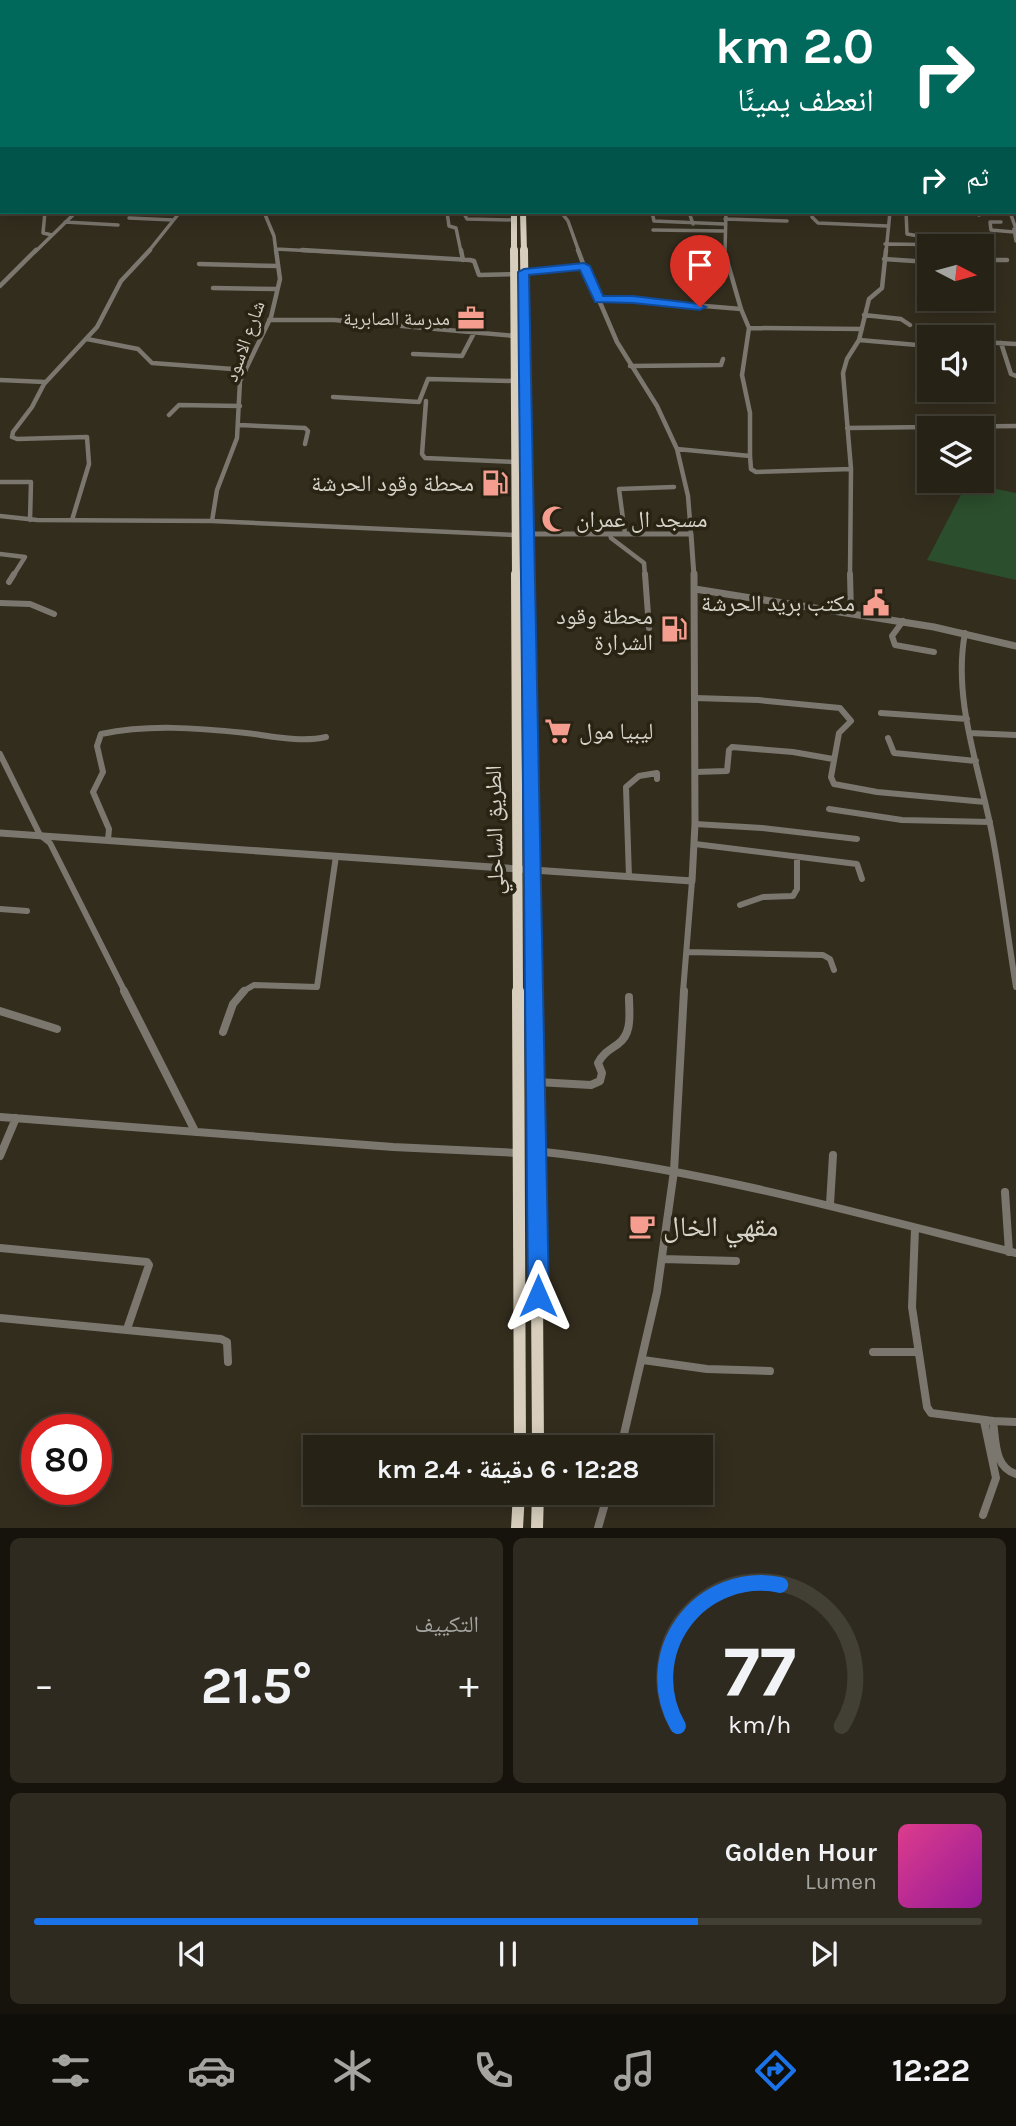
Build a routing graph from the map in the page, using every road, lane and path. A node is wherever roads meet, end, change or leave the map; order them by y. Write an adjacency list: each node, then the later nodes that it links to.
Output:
1 (45, 214): 29 (street)
2 (74, 214): 21 (street)
3 (178, 214): 18 (street)
4 (265, 214): 34 (street, شارع الاسود)
5 (447, 214): 36 (street)
6 (464, 214): 15 (street)
7 (523, 214): 43 (highway, الطريق الساحلي)
8 (563, 214): 42 (street)
9 (652, 214): 23 (street)
10 (690, 214): 23 (street)
11 (726, 214): 19 (street)
12 (890, 214): 25 (street)
13 (905, 214): 30 (street)
14 (1012, 215): 26 (street)
15 (514, 216): 43 (highway, الطريق الساحلي)
16 (812, 217): 25 (street)
17 (129, 218): 18 (street)
18 (173, 220): 56 (street)
19 (725, 221): 20 (street); 23 (street); 28 (street)
20 (787, 221)
21 (65, 222): 24 (street); 29 (street)
22 (1001, 222): 26 (street)
23 (693, 223)
24 (118, 225)
25 (887, 226): 32 (street)
26 (1014, 229): 31 (street)
27 (653, 230): 28 (street)
28 (723, 231): 48 (street)
29 (52, 235): 44 (street)
30 (917, 236)
31 (1016, 242)
32 (885, 244): 33 (street); 35 (street)
33 (917, 244)
34 (276, 249): 36 (street); 41 (street, شارع الاسود)
35 (884, 259): 39 (street); 49 (street)
36 (463, 260): 43 (street)
37 (994, 260): 38 (street)
38 (1007, 260)
39 (917, 261)
40 (199, 264): 41 (street)
41 (278, 266): 46 (street, شارع الاسود)
42 (584, 266): 43 (street); 47 (street)
43 (520, 273): 55 (highway, الطريق الساحلي); 70 (highway, الطريق الساحلي)
44 (0, 286)
45 (213, 288): 46 (street)
46 (277, 289): 50 (street, شارع الاسود)
47 (599, 300): 48 (street); 64 (street)
48 (741, 309): 52 (street)
49 (864, 315): 51 (street); 53 (street)
50 (269, 320): 54 (street); 65 (street, شارع الاسود)
51 (910, 325)
52 (749, 328): 53 (street); 80 (street)
53 (862, 329): 57 (street)
54 (474, 333): 55 (street); 62 (street)
55 (515, 336): 68 (highway, الطريق الساحلي)
56 (87, 339): 65 (street); 69 (street)
57 (859, 340): 61 (street); 77 (street)
58 (994, 343): 59 (street)
59 (1001, 343): 60 (street); 66 (street)
60 (1016, 344)
61 (917, 345)
62 (413, 354)
63 (723, 359): 64 (street)
64 (630, 366): 79 (street)
65 (246, 370): 73 (street, شارع الاسود)
66 (1016, 376)
67 (0, 380): 69 (street)
68 (515, 381): 70 (highway, الطريق الساحلي); 71 (street)
69 (45, 382): 87 (street)
70 (520, 395): 81 (highway, الطريق الساحلي); 89 (highway, الطريق الساحلي)
71 (333, 397)
72 (426, 401): 81 (street)
73 (240, 405): 74 (street); 75 (street, شارع الاسود)
74 (169, 415)
75 (239, 425): 78 (street); 88 (street, شارع الاسود)
76 (1016, 426): 77 (street)
77 (848, 428): 82 (street)
78 (305, 444)
79 (677, 449): 80 (street); 92 (street)
80 (750, 456): 82 (street)
81 (515, 462): 93 (highway, الطريق الساحلي)
82 (851, 469): 99 (street)
83 (0, 482): 86 (street)
84 (674, 487): 91 (street)
85 (0, 516): 86 (street)
86 (30, 520): 87 (street)
87 (72, 520): 88 (street)
88 (212, 521): 93 (street)
89 (528, 534): 90 (street); 129 (highway, الطريق الساحلي)
90 (610, 534): 91 (street); 101 (street)
91 (625, 534): 92 (street)
92 (691, 534): 96 (street)
93 (516, 535): 128 (highway, الطريق الساحلي)
94 (0, 554): 95 (street)
95 (9, 582)
96 (695, 589): 99 (street); 105 (street)
97 (0, 603): 98 (street)
98 (54, 614)
99 (851, 614): 100 (street)
100 (903, 621): 102 (street); 104 (street)
101 (649, 628)
102 (965, 633): 103 (street); 107 (street)
103 (1016, 646)
104 (934, 652)
105 (695, 698): 113 (street); 115 (street)
106 (881, 713): 107 (street)
107 (967, 719): 108 (street)
108 (969, 733): 109 (street); 114 (street)
109 (1016, 735)
110 (326, 737): 124 (street)
111 (888, 738): 114 (street)
112 (0, 754): 122 (street)
113 (833, 759): 115 (street); 117 (street)
114 (976, 761): 117 (street)
115 (695, 772): 120 (street)
116 (657, 779): 130 (street)
117 (985, 802): 119 (street)
118 (829, 809): 119 (street)
119 (990, 822): 136 (street)
120 (695, 824): 123 (street); 125 (street)
121 (0, 832): 122 (street)
122 (40, 835): 124 (street); 149 (street)
123 (857, 839)
124 (108, 840): 126 (street)
125 (695, 844): 127 (street); 132 (street)
126 (336, 856): 128 (street); 145 (street)
127 (797, 857): 131 (street); 133 (street)
128 (518, 869): 129 (street); 151 (highway, الطريق الساحلي)
129 (532, 870): 130 (street); 146 (highway, الطريق الساحلي)
130 (629, 877): 132 (street)
131 (862, 879)
132 (692, 881): 138 (street)
133 (740, 905)
134 (0, 909): 135 (street)
135 (27, 911)
136 (1006, 925): 137 (street); 139 (street)
137 (1016, 926)
138 (688, 952): 140 (street); 154 (street)
139 (1013, 952): 141 (street)
140 (834, 970)
141 (1016, 987)
142 (629, 997): 146 (street)
143 (0, 1011): 144 (street)
144 (57, 1030)
145 (223, 1032)
146 (535, 1082): 150 (highway, الطريق الساحلي)
147 (0, 1116): 148 (street)
148 (16, 1118): 149 (street); 153 (street)
149 (195, 1131): 151 (street)
150 (536, 1150): 154 (street); 172 (highway, الطريق الساحلي)
151 (519, 1153): 171 (highway, الطريق الساحلي)
152 (833, 1155): 156 (street)
153 (0, 1156)
154 (674, 1171): 156 (street); 160 (street)
155 (1005, 1192): 159 (street)
156 (830, 1205): 157 (street)
157 (915, 1229): 159 (street); 165 (street)
158 (0, 1248): 163 (street)
159 (1012, 1253)
160 (662, 1259): 161 (street); 166 (street)
161 (736, 1261)
162 (0, 1318): 163 (street)
163 (127, 1329): 167 (street)
164 (873, 1352): 165 (street)
165 (917, 1352): 169 (street)
166 (643, 1360): 168 (street); 173 (street)
167 (228, 1362)
168 (769, 1371)
169 (989, 1421): 170 (street); 174 (street); 178 (street)
170 (1016, 1422)
171 (520, 1435)
172 (538, 1435)
173 (624, 1435)
174 (1016, 1474)
175 (518, 1505): 179 (highway)
176 (538, 1505): 180 (highway)
177 (605, 1505): 181 (street)
178 (983, 1515)
179 (517, 1528)
180 (537, 1528)
181 (598, 1528)

